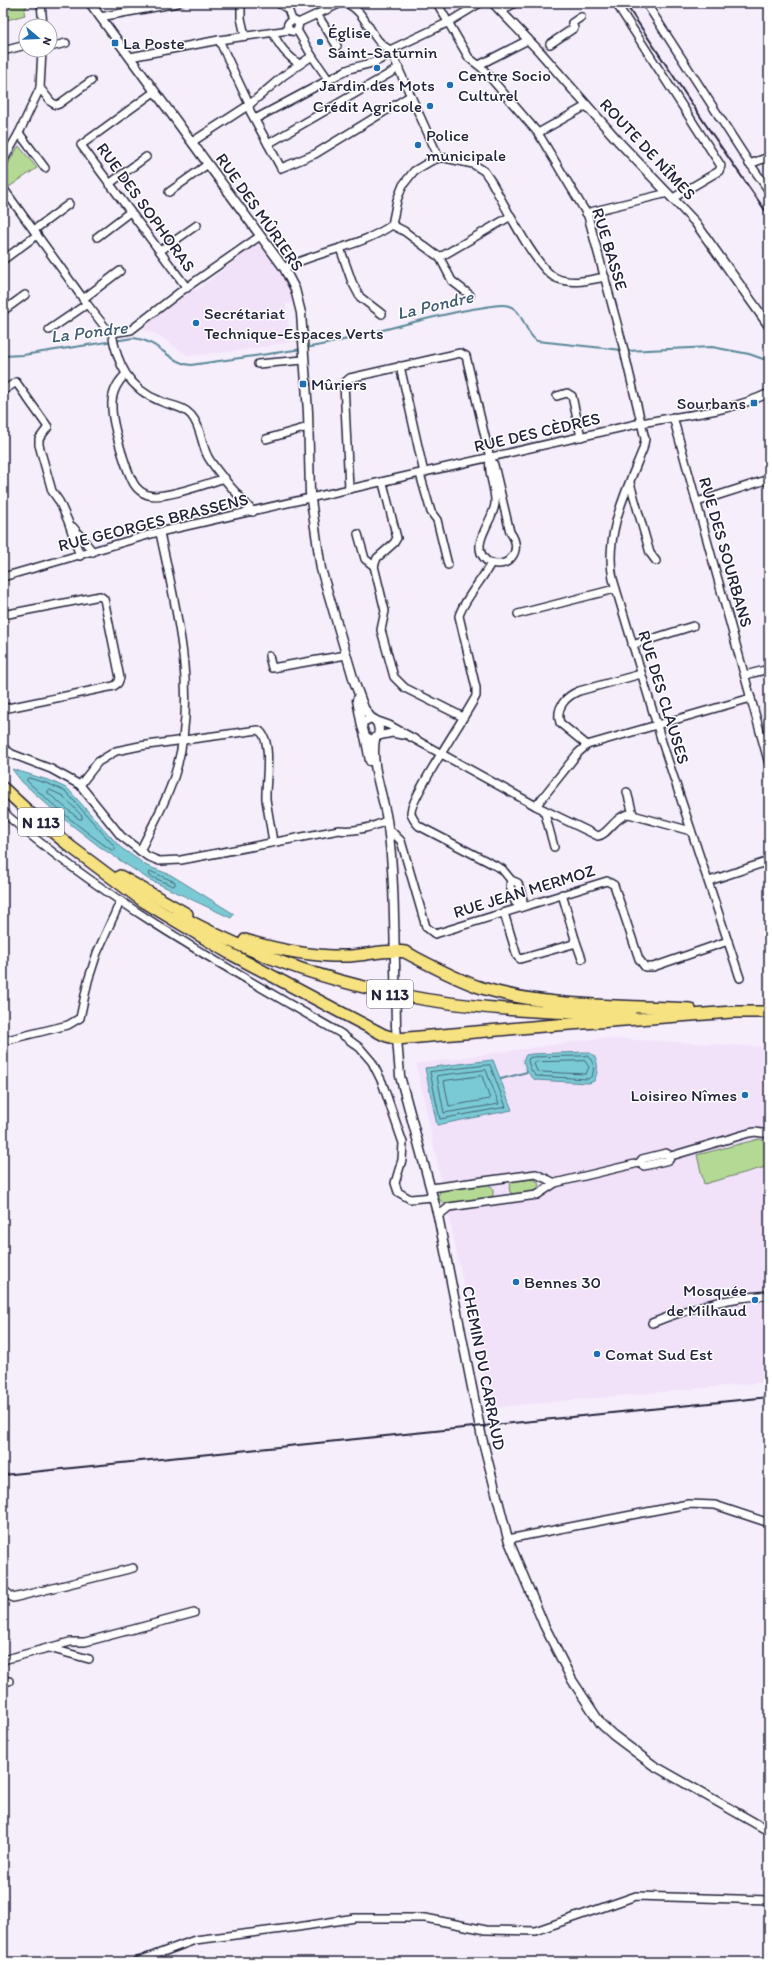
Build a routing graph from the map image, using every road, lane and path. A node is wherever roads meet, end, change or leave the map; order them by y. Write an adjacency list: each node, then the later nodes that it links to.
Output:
1 (41, 3): 18 (street)
2 (90, 3): 16 (street, RUE DES MÛRIERS)
3 (178, 3): 16 (street)
4 (241, 3): 22 (street)
5 (278, 3): 20 (street)
6 (341, 3): 15 (street)
7 (345, 3): 30 (street)
8 (437, 3): 19 (street, RUE BASSE)
9 (480, 3): 19 (street)
10 (493, 3): 14 (street, ROUTE DE NÎMES)
11 (515, 3): 14 (street)
12 (616, 3): 61 (street)
13 (646, 3): 55 (street)
14 (501, 11): 24 (street, ROUTE DE NÎMES)
15 (317, 14): 20 (street); 28 (street)
16 (100, 17): 33 (street, RUE DES MÛRIERS)
17 (580, 17): 26 (street)
18 (42, 18)
19 (449, 22): 30 (street); 36 (street, RUE BASSE)
20 (296, 24): 21 (street); 32 (street)
21 (273, 32): 22 (street); 35 (street)
22 (245, 36): 23 (street)
23 (219, 40): 33 (street); 43 (street)
24 (528, 40): 36 (street); 44 (street, ROUTE DE NÎMES)
25 (66, 43): 27 (street)
26 (550, 44)
27 (58, 45)
28 (337, 46)
29 (18, 47): 31 (street)
30 (390, 50): 37 (street); 38 (street)
31 (3, 51)
32 (312, 56): 35 (street); 38 (street)
33 (130, 57): 41 (street, RUE DES MÛRIERS)
34 (42, 58): 40 (street)
35 (299, 64): 43 (street)
36 (479, 65): 47 (street, RUE BASSE)
37 (399, 68): 42 (street); 49 (street)
38 (328, 79): 45 (street)
39 (91, 81): 40 (street)
40 (40, 88): 46 (street)
41 (154, 92): 48 (street, RUE DES MÛRIERS); 57 (street, RUE DES SOPHORAS)
42 (411, 96): 49 (street); 52 (street)
43 (249, 105): 45 (street); 48 (street)
44 (586, 106): 47 (street); 61 (street, ROUTE DE NÎMES)
45 (255, 119): 49 (street)
46 (19, 133): 53 (street); 56 (street)
47 (538, 133): 64 (street, RUE BASSE)
48 (192, 142): 54 (street, RUE DES MÛRIERS)
49 (268, 144)
50 (146, 157): 57 (street)
51 (769, 157): 55 (street)
52 (439, 158): 65 (street); 67 (street)
53 (3, 161)
54 (208, 164): 60 (street); 69 (street, RUE DES MÛRIERS)
55 (749, 164): 59 (street)
56 (45, 168)
57 (109, 184): 63 (street, RUE DES SOPHORAS)
58 (3, 188): 68 (street)
59 (769, 190)
60 (169, 192)
61 (671, 196): 64 (street); 84 (street, ROUTE DE NÎMES)
62 (69, 204): 68 (street)
63 (130, 212): 70 (street); 72 (street, RUE DES SOPHORAS)
64 (586, 213): 77 (street, RUE BASSE)
65 (511, 216): 73 (street); 77 (street)
66 (197, 225): 72 (street)
67 (392, 225): 71 (street); 73 (street)
68 (35, 233): 74 (street); 81 (street)
69 (260, 236): 75 (street, RUE DES MÛRIERS); 78 (street)
70 (97, 237)
71 (340, 248): 75 (street); 83 (street)
72 (160, 251): 78 (street, RUE DES SOPHORAS)
73 (439, 256): 80 (street)
74 (3, 260)
75 (284, 268): 87 (street, RUE DES MÛRIERS)
76 (120, 271): 81 (street)
77 (605, 277): 95 (street, RUE BASSE)
78 (187, 288): 86 (street)
79 (25, 295): 82 (street)
80 (470, 295)
81 (85, 302): 85 (street); 86 (street)
82 (3, 311)
83 (382, 314)
84 (769, 326)
85 (49, 330)
86 (112, 333): 90 (street)
87 (303, 359): 88 (street); 96 (street, RUE DES MÛRIERS)
88 (258, 364)
89 (400, 366): 99 (street); 100 (street); 105 (street)
90 (125, 376): 101 (street); 101 (street)
91 (3, 390): 109 (street)
92 (769, 393): 94 (street, RUE DES CÈDRES)
93 (556, 396): 97 (street)
94 (673, 418): 95 (street, RUE DES CÈDRES); 107 (street, RUE DES SOURBANS)
95 (642, 423): 97 (street, RUE DES CÈDRES); 104 (street, RUE DES CLAUSES)
96 (308, 427): 98 (street); 106 (street, RUE DES MÛRIERS)
97 (581, 437): 99 (street, RUE DES CÈDRES)
98 (266, 439)
99 (490, 458): 100 (street, RUE DES CÈDRES); 115 (street); 115 (street)
100 (422, 474): 103 (street, RUE DES CÈDRES); 116 (street)
101 (225, 478): 108 (street)
102 (769, 479): 107 (street)
103 (383, 483): 105 (street, RUE DES CÈDRES); 117 (street)
104 (630, 483): 114 (street); 119 (street, RUE DES CLAUSES)
105 (349, 489): 106 (street, RUE DES CÈDRES)
106 (310, 498): 108 (street, RUE GEORGES BRASSENS); 124 (street, CHEMIN DU CARRAUD)
107 (697, 502): 128 (street, RUE DES SOURBANS)
108 (253, 512): 110 (street, RUE GEORGES BRASSENS)
109 (70, 525): 112 (street); 113 (street)
110 (160, 533): 112 (street, RUE GEORGES BRASSENS); 139 (street)
111 (358, 534): 117 (street)
112 (92, 552): 113 (street, RUE GEORGES BRASSENS)
113 (80, 556): 118 (street, RUE GEORGES BRASSENS)
114 (656, 561)
115 (491, 563): 132 (street)
116 (448, 565)
117 (374, 566): 132 (street)
118 (3, 577)
119 (615, 589): 120 (street); 123 (street, RUE DES CLAUSES)
120 (518, 614)
121 (3, 615): 131 (street)
122 (693, 626): 123 (street)
123 (632, 645): 127 (street, RUE DES CLAUSES)
124 (346, 655): 125 (street); 129 (street, CHEMIN DU CARRAUD)
125 (269, 656)
126 (769, 669): 128 (street)
127 (640, 674): 134 (street, RUE DES CLAUSES); 140 (street)
128 (745, 675): 130 (street, RUE DES SOURBANS)
129 (354, 681): 133 (street, CHEMIN DU CARRAUD); 135 (street, CHEMIN DU CARRAUD)
130 (751, 698): 134 (street); 142 (street, RUE DES SOURBANS)
131 (3, 709)
132 (463, 717): 143 (street)
133 (373, 719): 135 (street); 137 (street); 138 (street, CHEMIN DU CARRAUD)
134 (657, 725): 140 (street); 154 (street, RUE DES CLAUSES)
135 (362, 726): 136 (street, CHEMIN DU CARRAUD)
136 (365, 736): 138 (street); 148 (street, CHEMIN DU CARRAUD)
137 (409, 737): 138 (street); 143 (street)
138 (376, 738): 148 (street, CHEMIN DU CARRAUD)
139 (182, 740): 145 (street); 155 (street); 157 (street)
140 (587, 745): 149 (street)
141 (3, 748): 145 (street)
142 (767, 751): 144 (street, RUE DES SOURBANS)
143 (440, 755): 149 (street); 163 (street)
144 (769, 764)
145 (80, 785): 157 (street)
146 (3, 788): 158 (main road, N 113)
147 (627, 792): 152 (street)
148 (383, 800): 153 (street, CHEMIN DU CARRAUD)
149 (536, 806): 150 (street)
150 (544, 810): 152 (street); 156 (street)
151 (3, 812): 162 (street)
152 (633, 814): 154 (street)
153 (388, 824): 155 (street); 164 (street, RUE JEAN MERMOZ); 167 (street, CHEMIN DU CARRAUD)
154 (691, 831): 160 (street, RUE DES CLAUSES)
155 (273, 842): 157 (street)
156 (554, 847)
157 (140, 851)
158 (80, 853): 167 (main road); 172 (main road, N 113); 174 (main road)
159 (769, 861): 160 (street)
160 (709, 881): 166 (street, RUE DES CLAUSES)
161 (562, 894): 163 (street, RUE JEAN MERMOZ); 165 (street); 166 (street, RUE JEAN MERMOZ)
162 (120, 902): 175 (street); 179 (street)
163 (521, 906): 164 (street, RUE JEAN MERMOZ)
164 (504, 913): 165 (street)
165 (575, 939): 168 (street)
166 (728, 941): 169 (street, RUE DES CLAUSES)
167 (395, 950): 172 (main road); 174 (street, CHEMIN DU CARRAUD, bridge)
168 (582, 959)
169 (740, 978)
170 (769, 1009): 171 (main road, N 113)
171 (753, 1011): 172 (main road, N 113); 173 (main road, N 113)
172 (732, 1012): 174 (main road)
173 (769, 1012)
174 (397, 1039): 178 (street, CHEMIN DU CARRAUD)
175 (3, 1041)
176 (769, 1134): 177 (street)
177 (556, 1183): 178 (street); 180 (street)
178 (431, 1188): 179 (street, CHEMIN DU CARRAUD)
179 (433, 1197): 180 (street, CHEMIN DU CARRAUD)
180 (438, 1216): 184 (street, CHEMIN DU CARRAUD)
181 (769, 1295): 182 (street)
182 (652, 1323)
183 (769, 1523): 184 (street)
184 (508, 1539): 191 (street, CHEMIN DU CARRAUD)
185 (133, 1568): 186 (street)
186 (3, 1599)
187 (194, 1613): 188 (street)
188 (48, 1648): 189 (street); 190 (street)
189 (89, 1659)
190 (3, 1660)
191 (769, 1831)
192 (769, 1900): 193 (street)
193 (136, 1962)

